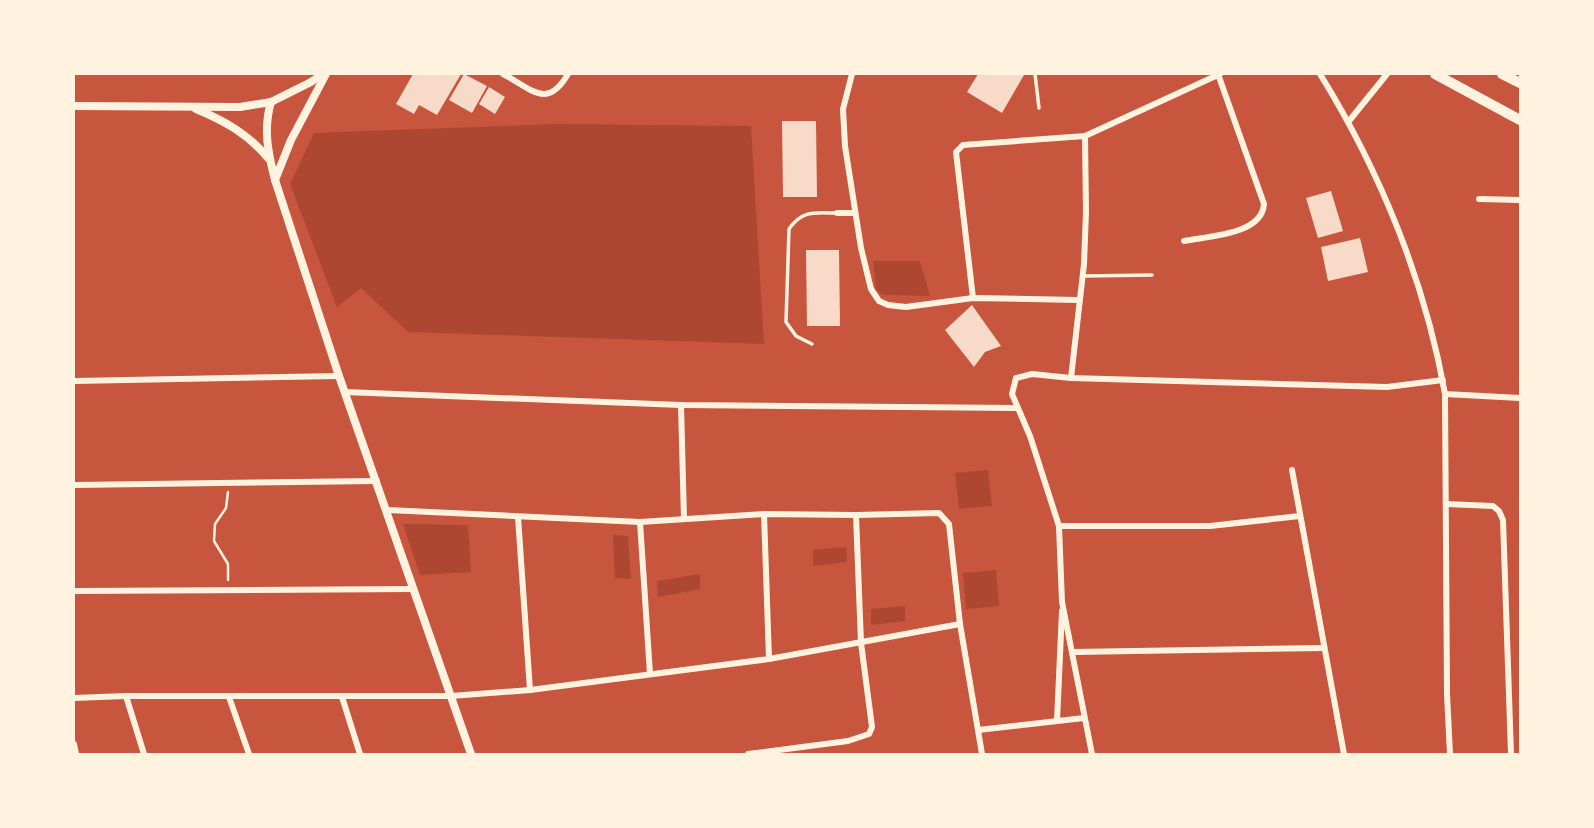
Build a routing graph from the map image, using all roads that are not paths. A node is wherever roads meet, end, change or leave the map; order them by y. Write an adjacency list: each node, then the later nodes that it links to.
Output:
1 (325, 74): 12 (street); 20 (street)
2 (503, 74): 3 (street)
3 (568, 74)
4 (852, 74): 24 (street)
5 (1035, 74): 15 (lane)
6 (1219, 74): 18 (street); 25 (street)
7 (1320, 74): 17 (street)
8 (1387, 74): 17 (street)
9 (1435, 74): 16 (main road)
10 (1502, 74): 11 (main road)
11 (1521, 83)
12 (271, 102): 14 (street); 19 (street)
13 (74, 106): 14 (street)
14 (194, 107): 19 (street)
15 (1038, 108)
16 (1521, 120)
17 (1349, 121): 33 (street)
18 (1085, 136): 27 (street); 28 (street)
19 (270, 160): 20 (street)
20 (275, 180): 31 (street)
21 (1479, 199): 22 (street)
22 (1521, 200)
23 (838, 213): 24 (street); 30 (lane)
24 (855, 213): 28 (street)
25 (1184, 241)
26 (1153, 275): 27 (lane)
27 (1082, 276): 29 (street)
28 (973, 298): 29 (street)
29 (1078, 300): 32 (street)
30 (812, 344)
31 (339, 376): 34 (street); 35 (street)
32 (1071, 378): 33 (street); 39 (street)
33 (1443, 380): 36 (street)
34 (74, 381)
35 (345, 392): 38 (street); 41 (street)
36 (1445, 394): 37 (street); 43 (street)
37 (1521, 398)
38 (681, 405): 39 (street); 49 (street)
39 (1016, 408): 51 (street)
40 (1292, 470): 47 (street)
41 (377, 481): 42 (street); 44 (street)
42 (74, 485)
43 (1446, 504): 80 (street); 81 (street)
44 (388, 510): 48 (street); 52 (street)
45 (764, 514): 46 (street); 49 (street); 59 (street)
46 (856, 516): 55 (street); 56 (street)
47 (1300, 516): 51 (street); 57 (street)
48 (518, 517): 50 (street); 61 (street)
49 (684, 519): 50 (street)
50 (640, 522): 60 (street)
51 (1059, 527): 54 (street)
52 (413, 589): 53 (street); 64 (street)
53 (74, 592)
54 (1062, 602): 58 (street); 68 (street)
55 (960, 624): 56 (street); 69 (street)
56 (862, 643): 59 (street); 76 (street)
57 (1323, 648): 58 (street); 79 (street)
58 (1073, 652): 67 (street)
59 (769, 659): 60 (street)
60 (650, 674): 61 (street)
61 (530, 690): 64 (street)
62 (126, 696): 65 (street); 66 (street); 72 (street)
63 (342, 696): 64 (street); 65 (street); 74 (street)
64 (451, 696): 75 (street)
65 (229, 697): 73 (street)
66 (74, 698)
67 (1084, 718): 68 (street); 78 (street)
68 (1057, 721): 69 (street)
69 (978, 730): 77 (street)
70 (74, 744): 71 (street)
71 (76, 754)
72 (144, 754)
73 (249, 754)
74 (360, 754)
75 (471, 754)
76 (748, 754)
77 (982, 754)
78 (1092, 754)
79 (1344, 754)
80 (1450, 754)
81 (1511, 754)

